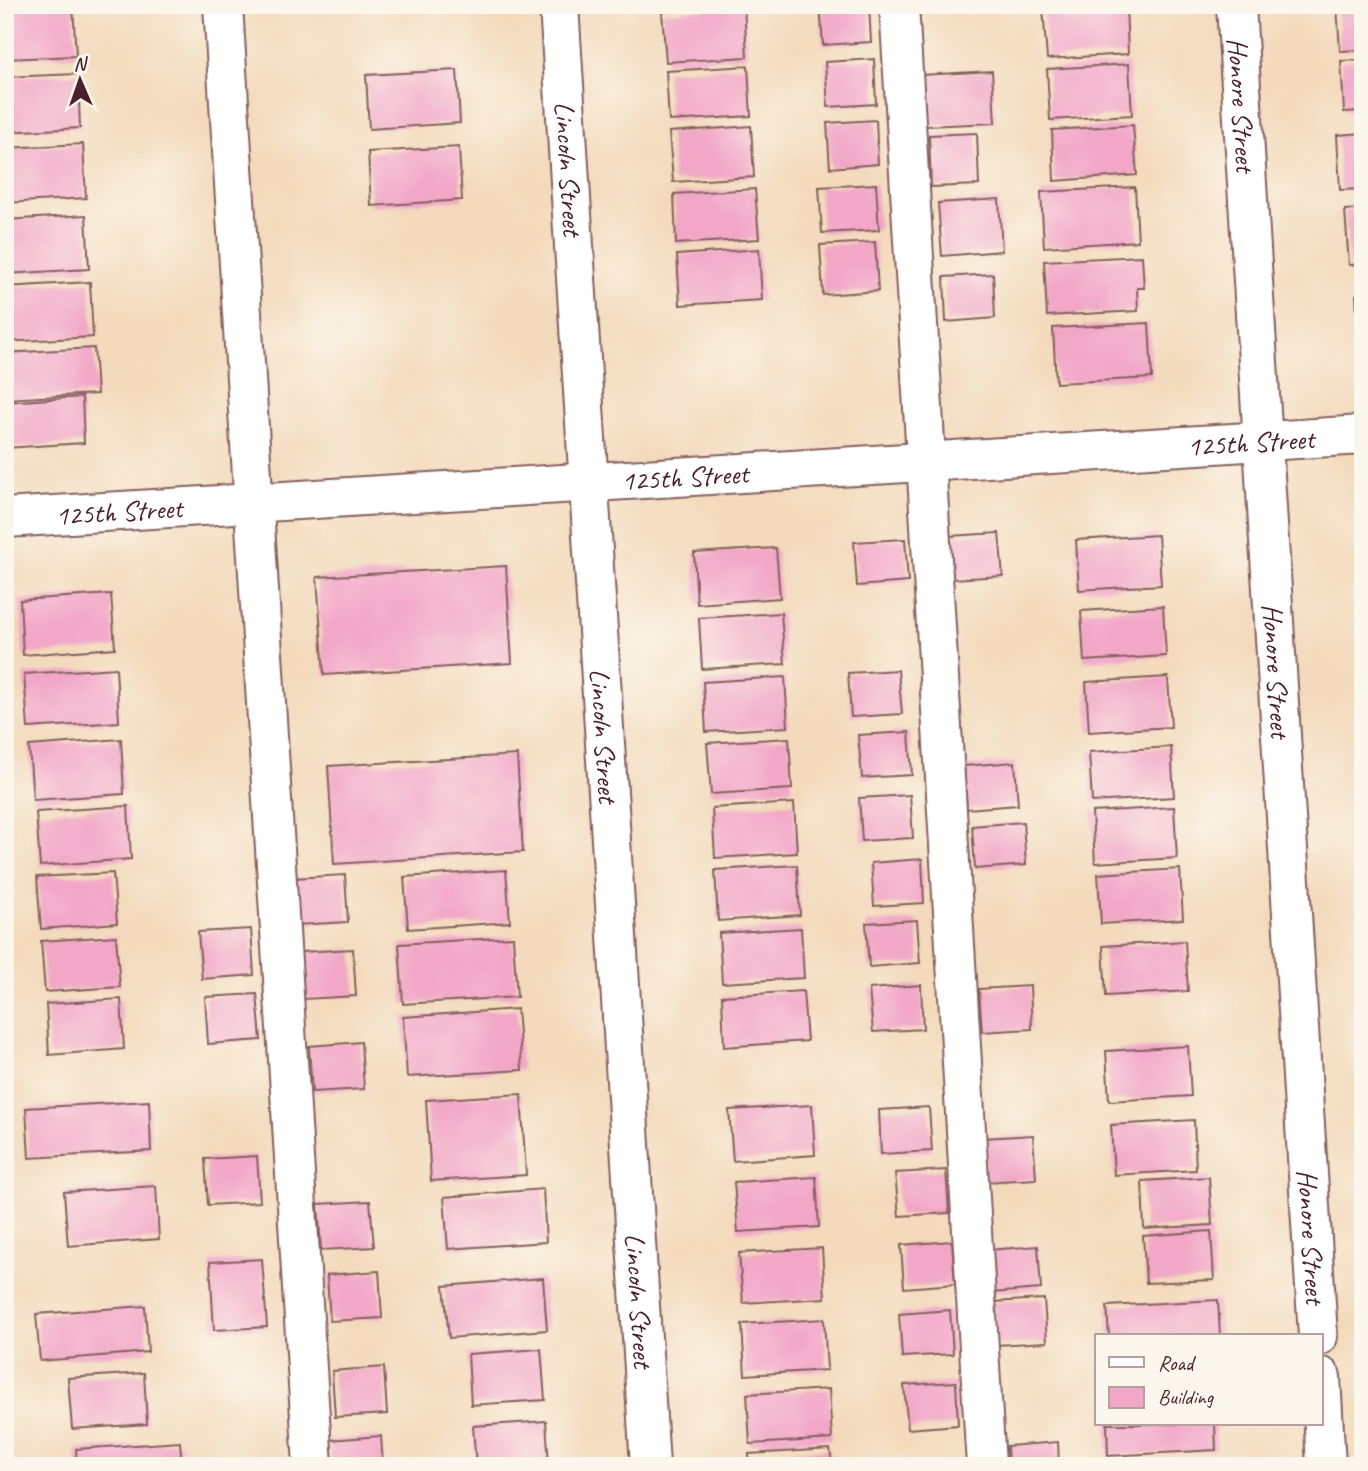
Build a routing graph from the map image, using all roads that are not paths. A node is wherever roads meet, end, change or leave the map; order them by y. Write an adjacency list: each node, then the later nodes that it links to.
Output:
1 (223, 5): 9 (street)
2 (559, 5): 8 (street, Lincoln Street)
3 (899, 5): 7 (street)
4 (1236, 5): 6 (street, Honore Street)
5 (1363, 435): 6 (street, 125th Street)
6 (1263, 441): 7 (street, 125th Street); 11 (street, Honore Street)
7 (926, 462): 8 (street, 125th Street); 15 (street)
8 (589, 483): 9 (street, 125th Street); 14 (street, Lincoln Street)
9 (253, 503): 10 (street, 125th Street); 13 (street)
10 (5, 518)
11 (1318, 1334)
12 (1322, 1395): 16 (street)
13 (313, 1466)
14 (650, 1466)
15 (986, 1466)
16 (1326, 1466)

